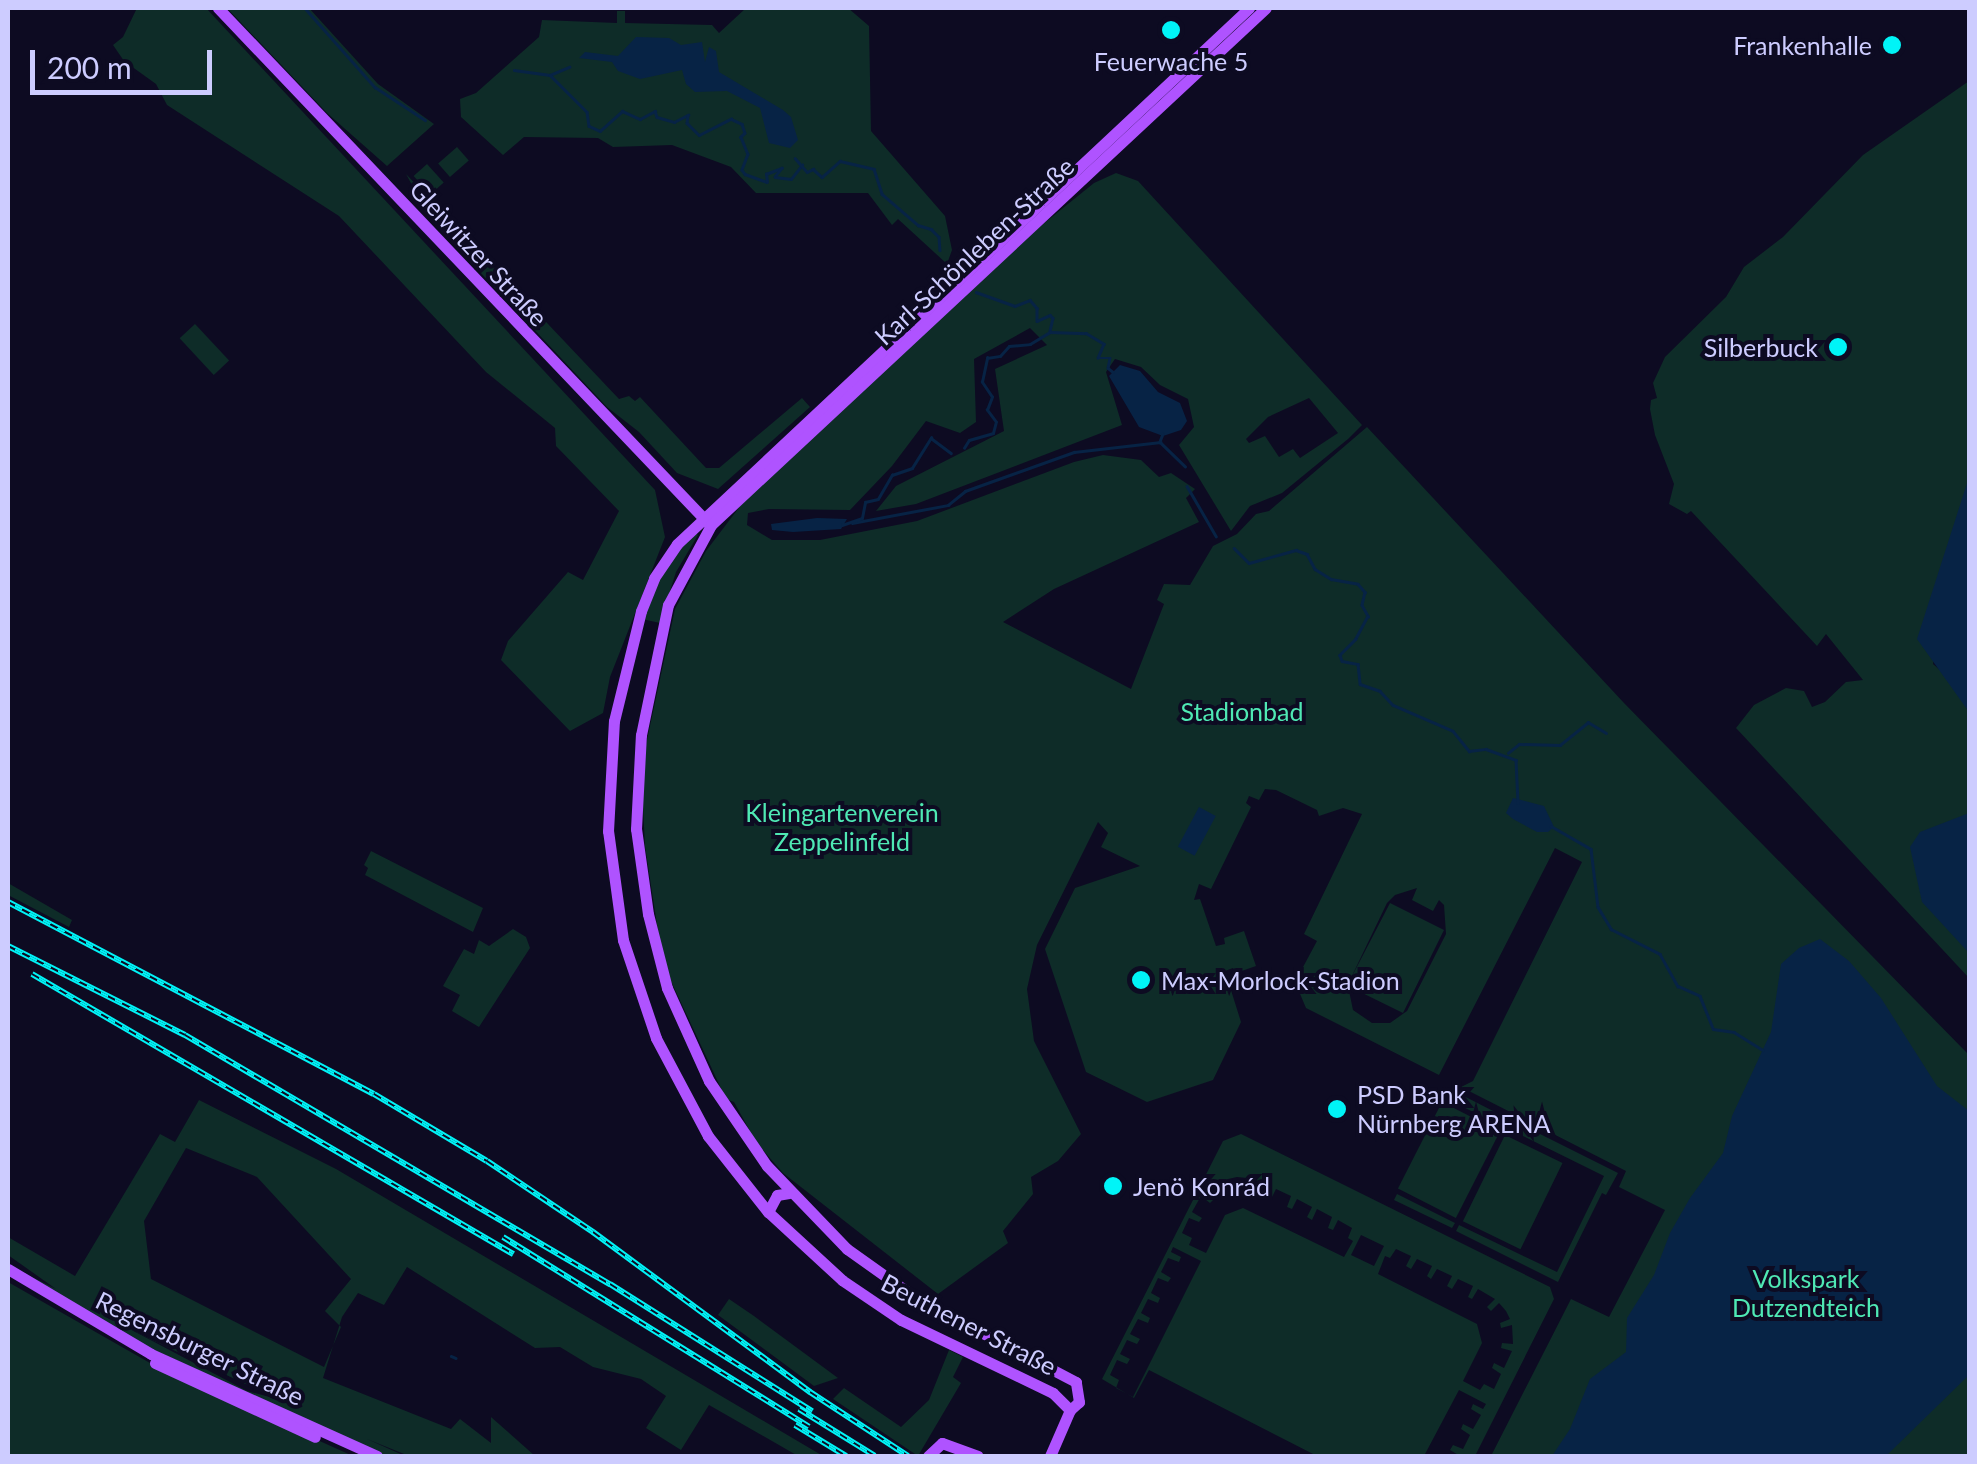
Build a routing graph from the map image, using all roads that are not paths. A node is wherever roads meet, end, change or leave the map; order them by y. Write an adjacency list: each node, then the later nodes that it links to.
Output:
1 (218, 8): 5 (main road, Gleiwitzer Straße)
2 (1249, 8): 4 (main road, Karl-Schönleben-Straße)
3 (1266, 8): 4 (main road, Karl-Schönleben-Straße)
4 (995, 254): 5 (main road, Karl-Schönleben-Straße)
5 (707, 522): 6 (main road, Beuthener Straße); 7 (main road, Beuthener Straße)
6 (790, 1192): 7 (main road); 11 (main road, Beuthener Straße)
7 (768, 1212): 11 (main road, Beuthener Straße)
8 (8, 1269): 10 (main road, Regensburger Straße)
9 (8, 1279): 10 (main road, Regensburger Straße)
10 (260, 1408): 12 (main road, Regensburger Straße); 13 (main road, Regensburger Straße)
11 (1070, 1410): 16 (main road)
12 (360, 1456)
13 (378, 1456)
14 (928, 1456): 15 (main road)
15 (978, 1456)
16 (1050, 1456)

